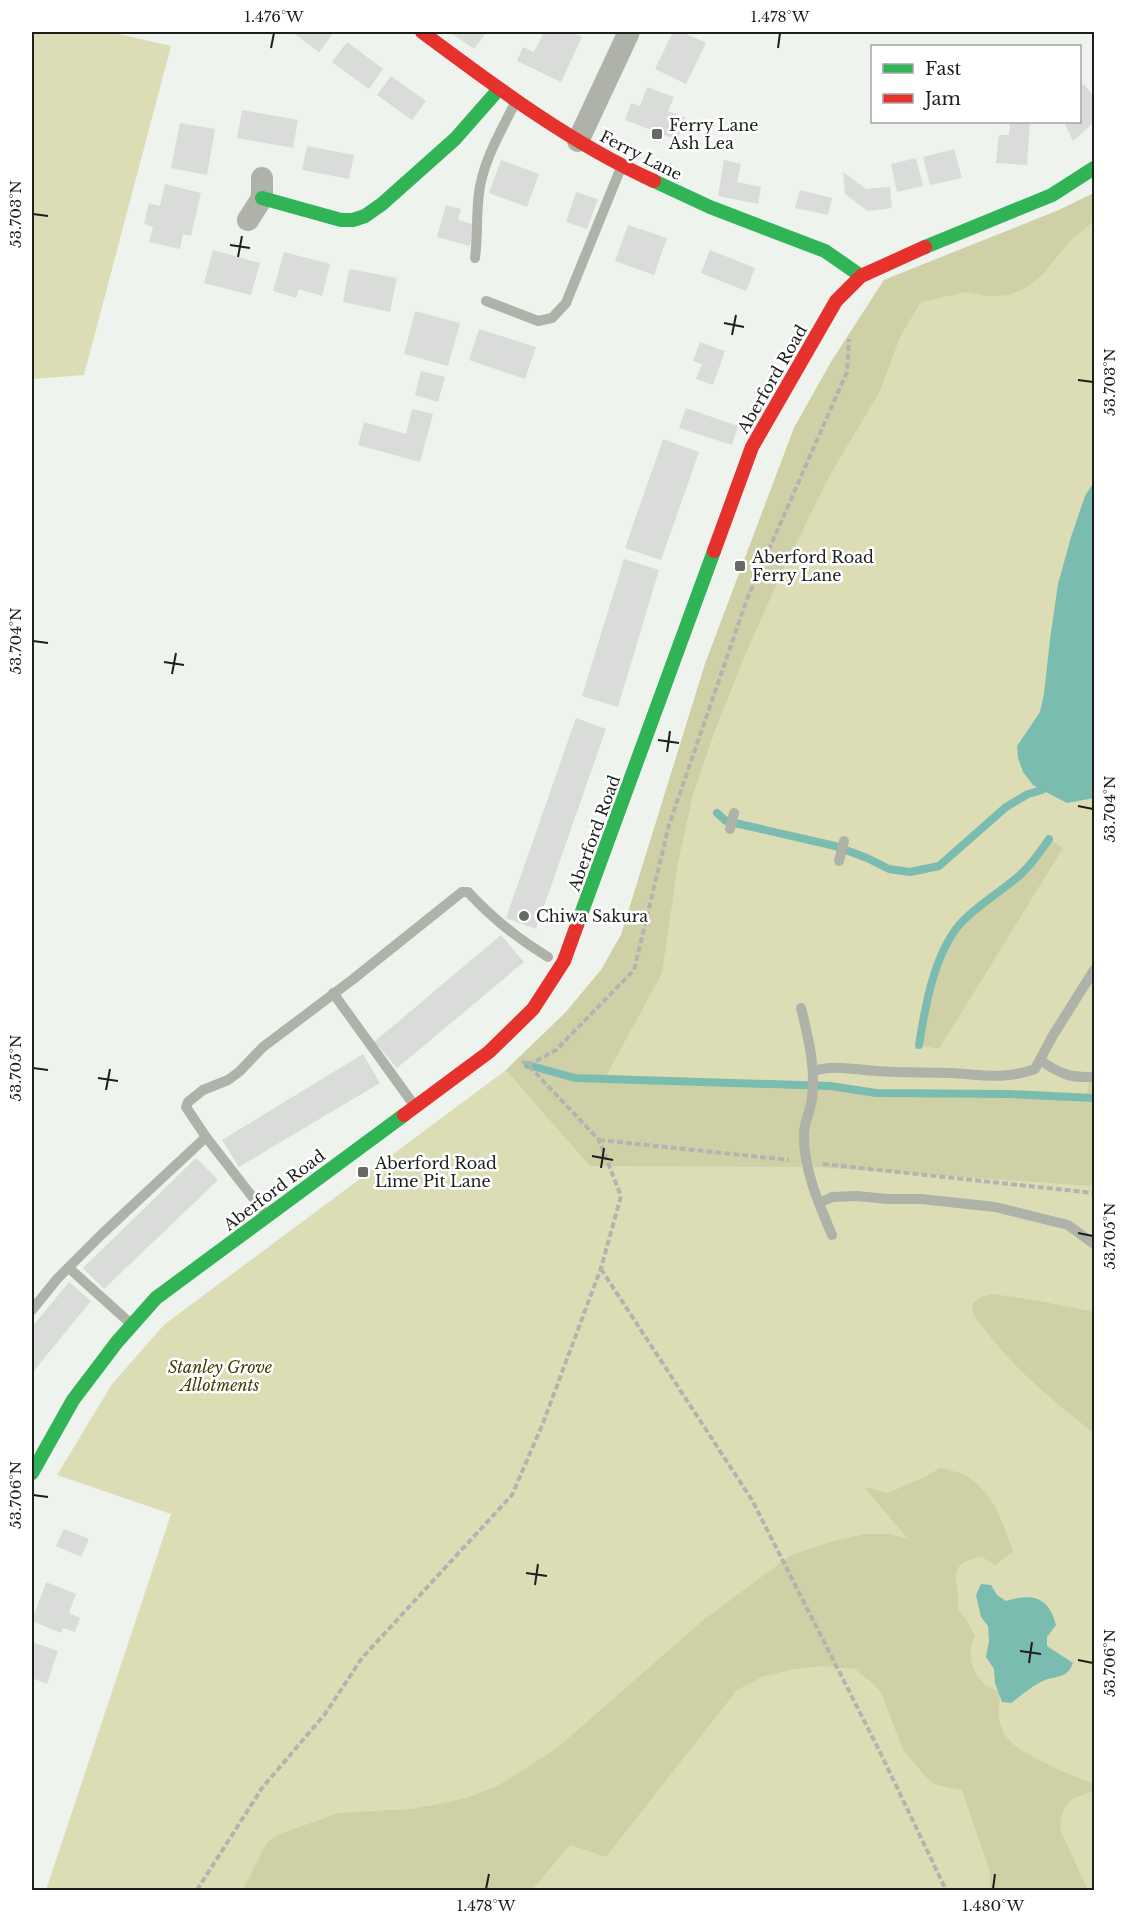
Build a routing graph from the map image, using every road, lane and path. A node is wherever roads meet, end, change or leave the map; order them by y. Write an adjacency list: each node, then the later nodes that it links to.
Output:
1 (422, 32): 3 (main road, Ferry Lane)
2 (629, 32): 5 (street)
3 (499, 88): 4 (main road, Ferry Lane); 8 (main road)
4 (516, 100): 5 (main road, Ferry Lane); 10 (lane)
5 (578, 141): 6 (main road, Ferry Lane)
6 (622, 167): 11 (main road, Ferry Lane); 13 (lane)
7 (1095, 168): 11 (main road, Aberford Road)
8 (262, 188): 9 (street)
9 (249, 220)
10 (475, 258)
11 (861, 276): 12 (main road, Aberford Road)
12 (836, 301): 25 (main road, Aberford Road); 27 (path)
13 (486, 302)
14 (734, 813): 15 (lane)
15 (730, 829)
16 (844, 841): 17 (lane)
17 (839, 861)
18 (548, 957): 20 (lane)
19 (1095, 970): 22 (lane)
20 (333, 993): 25 (lane); 26 (lane)
21 (801, 1008): 23 (lane)
22 (1040, 1060): 23 (lane); 24 (lane)
23 (813, 1071): 28 (lane)
24 (1095, 1077)
25 (415, 1107): 31 (main road, Aberford Road)
26 (206, 1137): 31 (lane); 34 (lane)
27 (599, 1140): 28 (path); 35 (path)
28 (808, 1162): 29 (path); 30 (lane)
29 (1095, 1193)
30 (819, 1203): 32 (lane); 33 (lane)
31 (267, 1216): 37 (main road, Aberford Road)
32 (832, 1235)
33 (1095, 1244)
34 (69, 1268): 36 (lane); 37 (lane)
35 (601, 1268): 39 (path); 40 (path)
36 (32, 1310)
37 (132, 1325): 38 (main road, Aberford Road)
38 (32, 1473)
39 (197, 1890)
40 (946, 1890)

